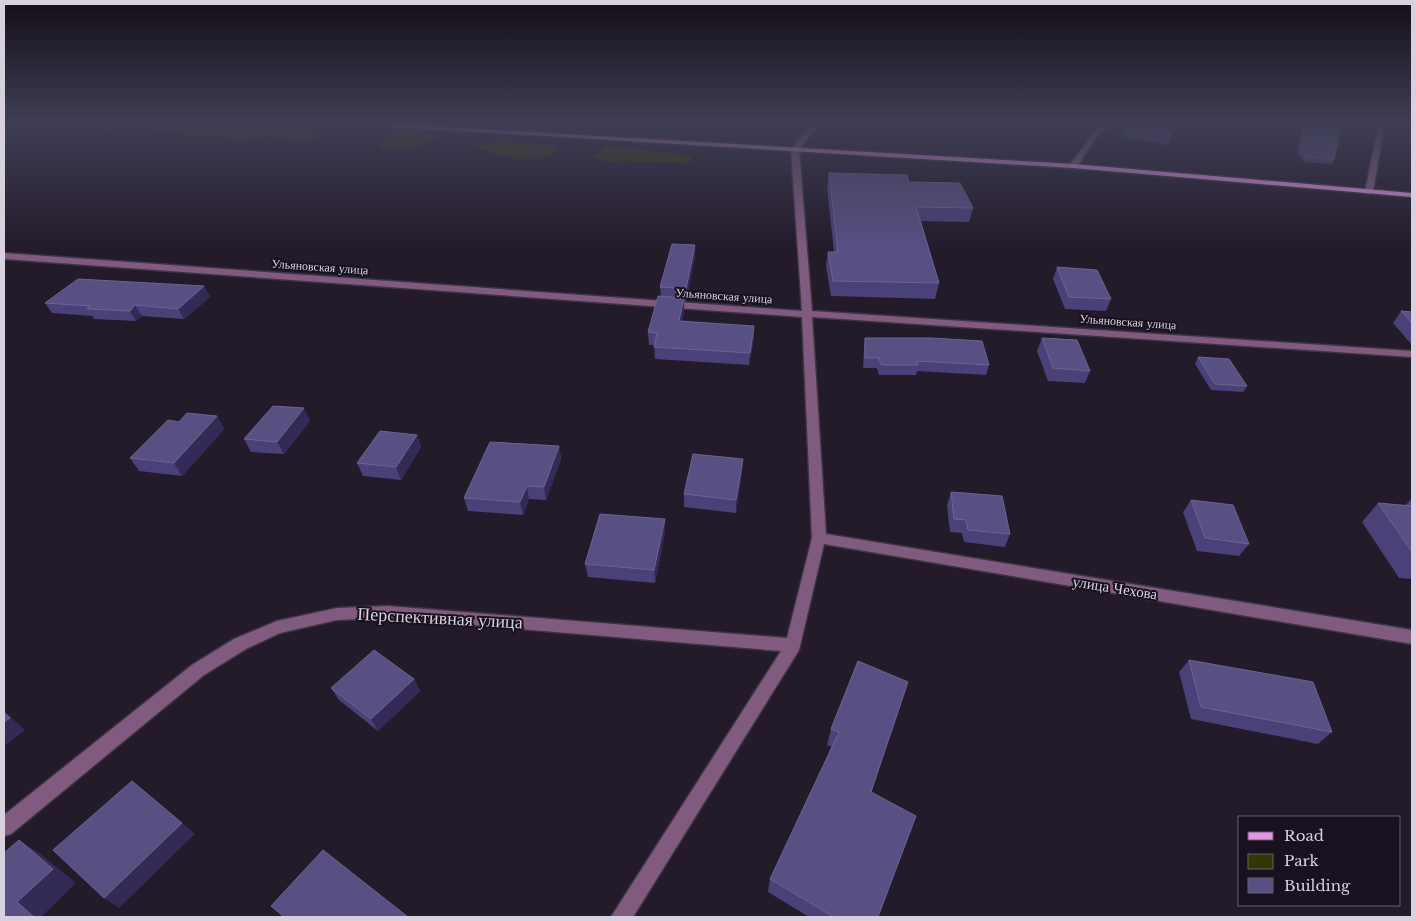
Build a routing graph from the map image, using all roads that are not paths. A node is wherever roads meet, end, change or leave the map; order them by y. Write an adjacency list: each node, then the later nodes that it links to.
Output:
1 (795, 165): 8 (street)
2 (1056, 165): 4 (main road)
3 (1374, 165): 5 (street)
4 (1073, 166): 5 (main road)
5 (1369, 192): 6 (main road)
6 (1412, 195)
7 (4, 256): 8 (street, Ульяновская улица)
8 (807, 314): 9 (street, Ульяновская улица); 10 (street)
9 (1412, 354)
10 (819, 538): 11 (street, улица Чехова); 12 (street)
11 (1412, 637)
12 (793, 646): 13 (street, Перспективная улица); 14 (street)
13 (4, 827)
14 (621, 917)

